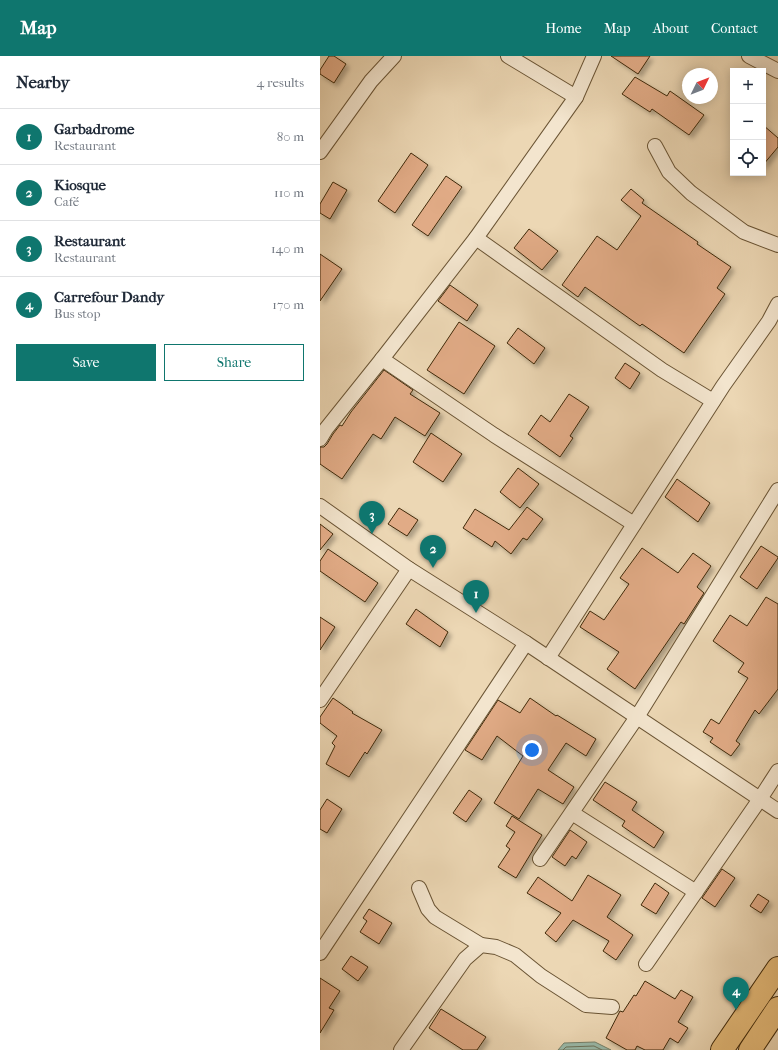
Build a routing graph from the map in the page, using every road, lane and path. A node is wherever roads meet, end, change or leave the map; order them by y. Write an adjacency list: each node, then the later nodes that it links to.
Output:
1 (394, 56): 7 (street)
2 (508, 56): 6 (street)
3 (594, 56): 6 (street)
4 (749, 56): 5 (street)
5 (778, 71)
6 (576, 96): 9 (street)
7 (322, 145)
8 (656, 146): 10 (street)
9 (476, 238): 12 (street); 13 (street)
10 (778, 245)
11 (778, 304): 13 (street)
12 (382, 359): 14 (street); 17 (street)
13 (713, 401): 17 (street)
14 (320, 439)
15 (778, 490): 22 (street)
16 (320, 506): 18 (street)
17 (634, 524): 20 (street)
18 (409, 569): 19 (street); 21 (street)
19 (526, 643): 20 (street); 31 (street)
20 (548, 658): 22 (street)
21 (320, 700)
22 (637, 717): 24 (street); 26 (street)
23 (778, 771): 24 (street)
24 (760, 799): 25 (street); 29 (street)
25 (778, 811)
26 (572, 813): 27 (street); 29 (street)
27 (540, 859)
28 (419, 888): 30 (street)
29 (696, 892): 32 (street)
30 (481, 945): 34 (street); 36 (street)
31 (320, 953)
32 (646, 964)
33 (778, 968): 37 (main road)
34 (612, 1007)
35 (778, 1008): 38 (main road)
36 (401, 1050)
37 (722, 1050)
38 (750, 1050)

